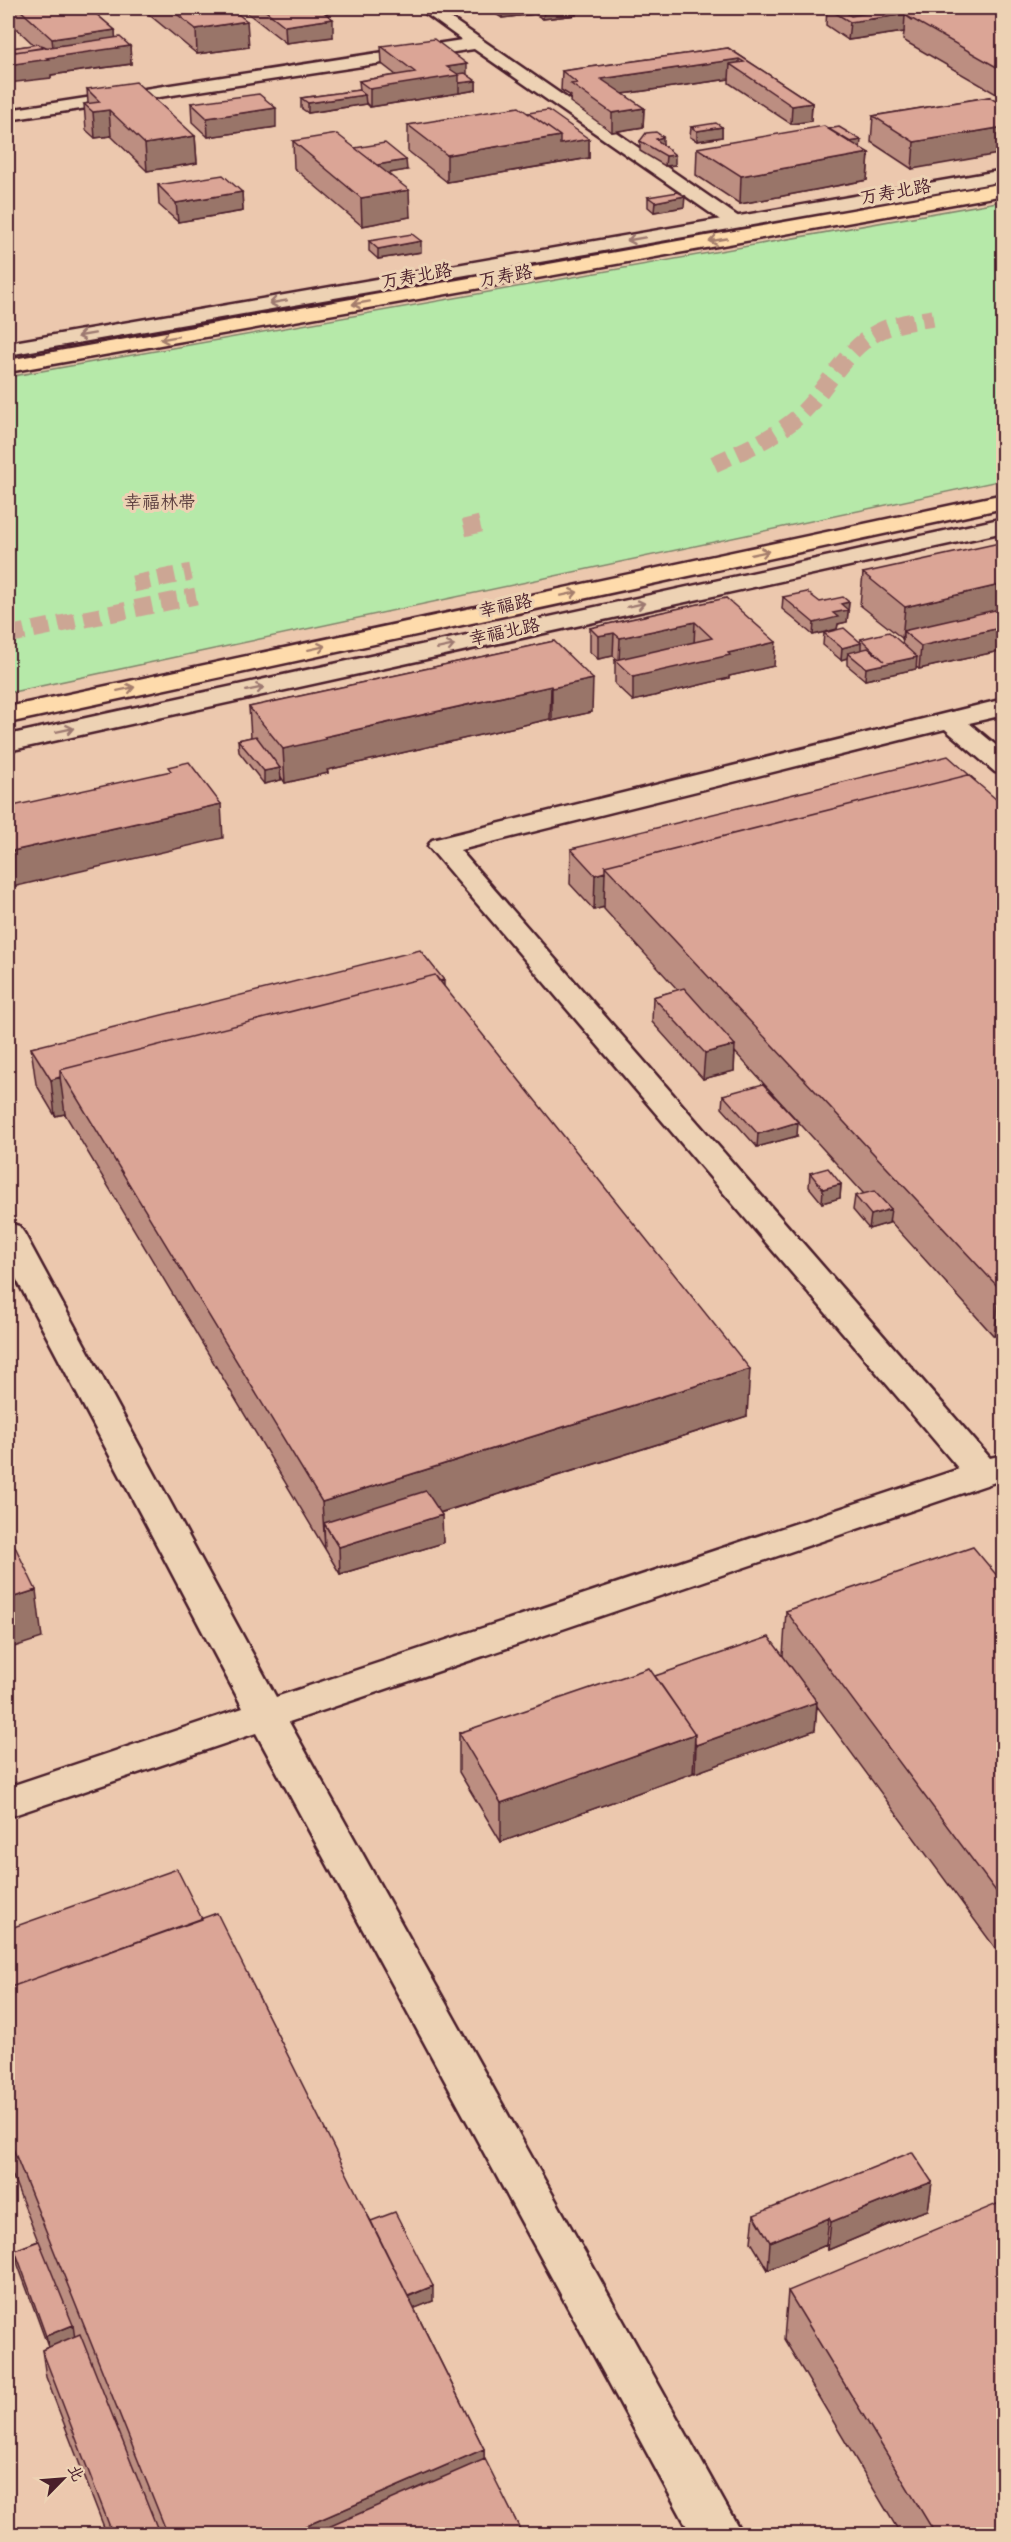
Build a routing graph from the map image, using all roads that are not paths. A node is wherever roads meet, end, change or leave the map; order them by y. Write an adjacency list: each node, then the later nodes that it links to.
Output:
1 (426, 8): 2 (street)
2 (477, 43): 3 (street); 6 (street)
3 (8, 115)
4 (1004, 175): 6 (street, 万寿北路)
5 (1004, 189): 8 (main road, 万寿路, one-way to 8)
6 (736, 222): 7 (street, 万寿北路, one-way to 7)
7 (8, 349)
8 (8, 366)
9 (1004, 501): 12 (main road, 幸福路, one-way to 9)
10 (1004, 525): 14 (street, 幸福北路, one-way to 10)
11 (1004, 707): 13 (street)
12 (8, 715)
13 (950, 720): 15 (street); 17 (street)
14 (8, 743)
15 (1004, 766)
16 (8, 1233): 18 (street)
17 (993, 1470): 18 (street)
18 (266, 1715): 19 (street); 20 (street)
19 (8, 1802)
20 (717, 2535)

